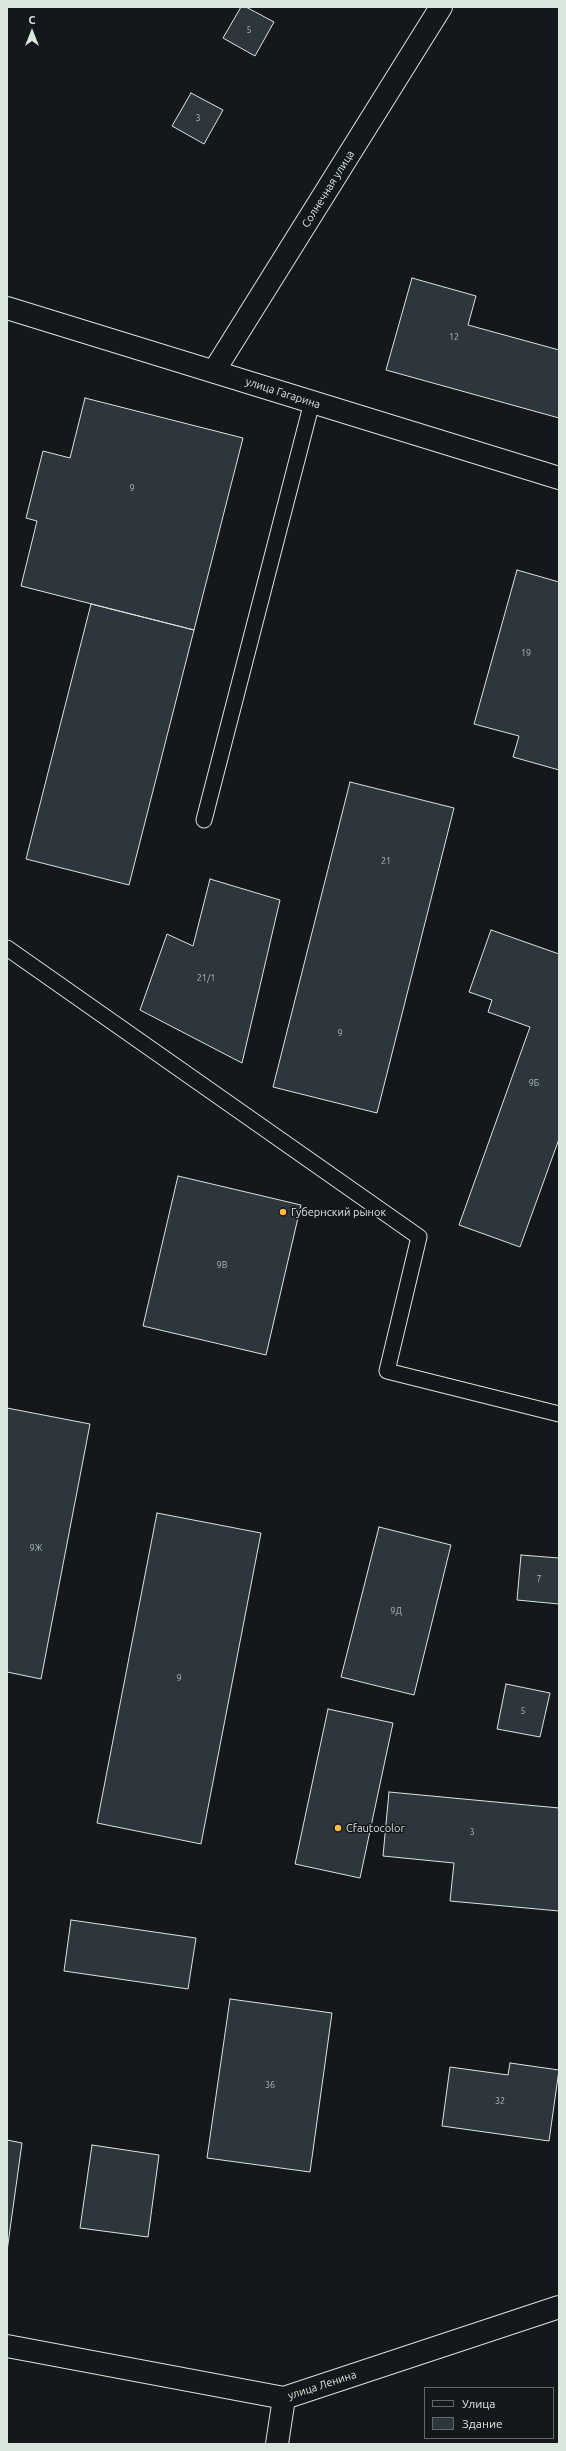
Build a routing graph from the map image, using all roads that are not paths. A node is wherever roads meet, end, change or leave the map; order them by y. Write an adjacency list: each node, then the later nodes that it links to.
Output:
1 (441, 7): 3 (street, Солнечная улица)
2 (7, 308): 3 (street, улица Гагарина)
3 (214, 371): 4 (street, улица Гагарина)
4 (312, 402): 5 (street, улица Гагарина); 6 (lane)
5 (559, 478)
6 (204, 820)
7 (7, 948): 8 (lane)
8 (559, 1414)
9 (559, 2307): 11 (street, улица Ленина)
10 (7, 2346): 11 (street, улица Ленина)
11 (284, 2398): 12 (street)
12 (277, 2444)

